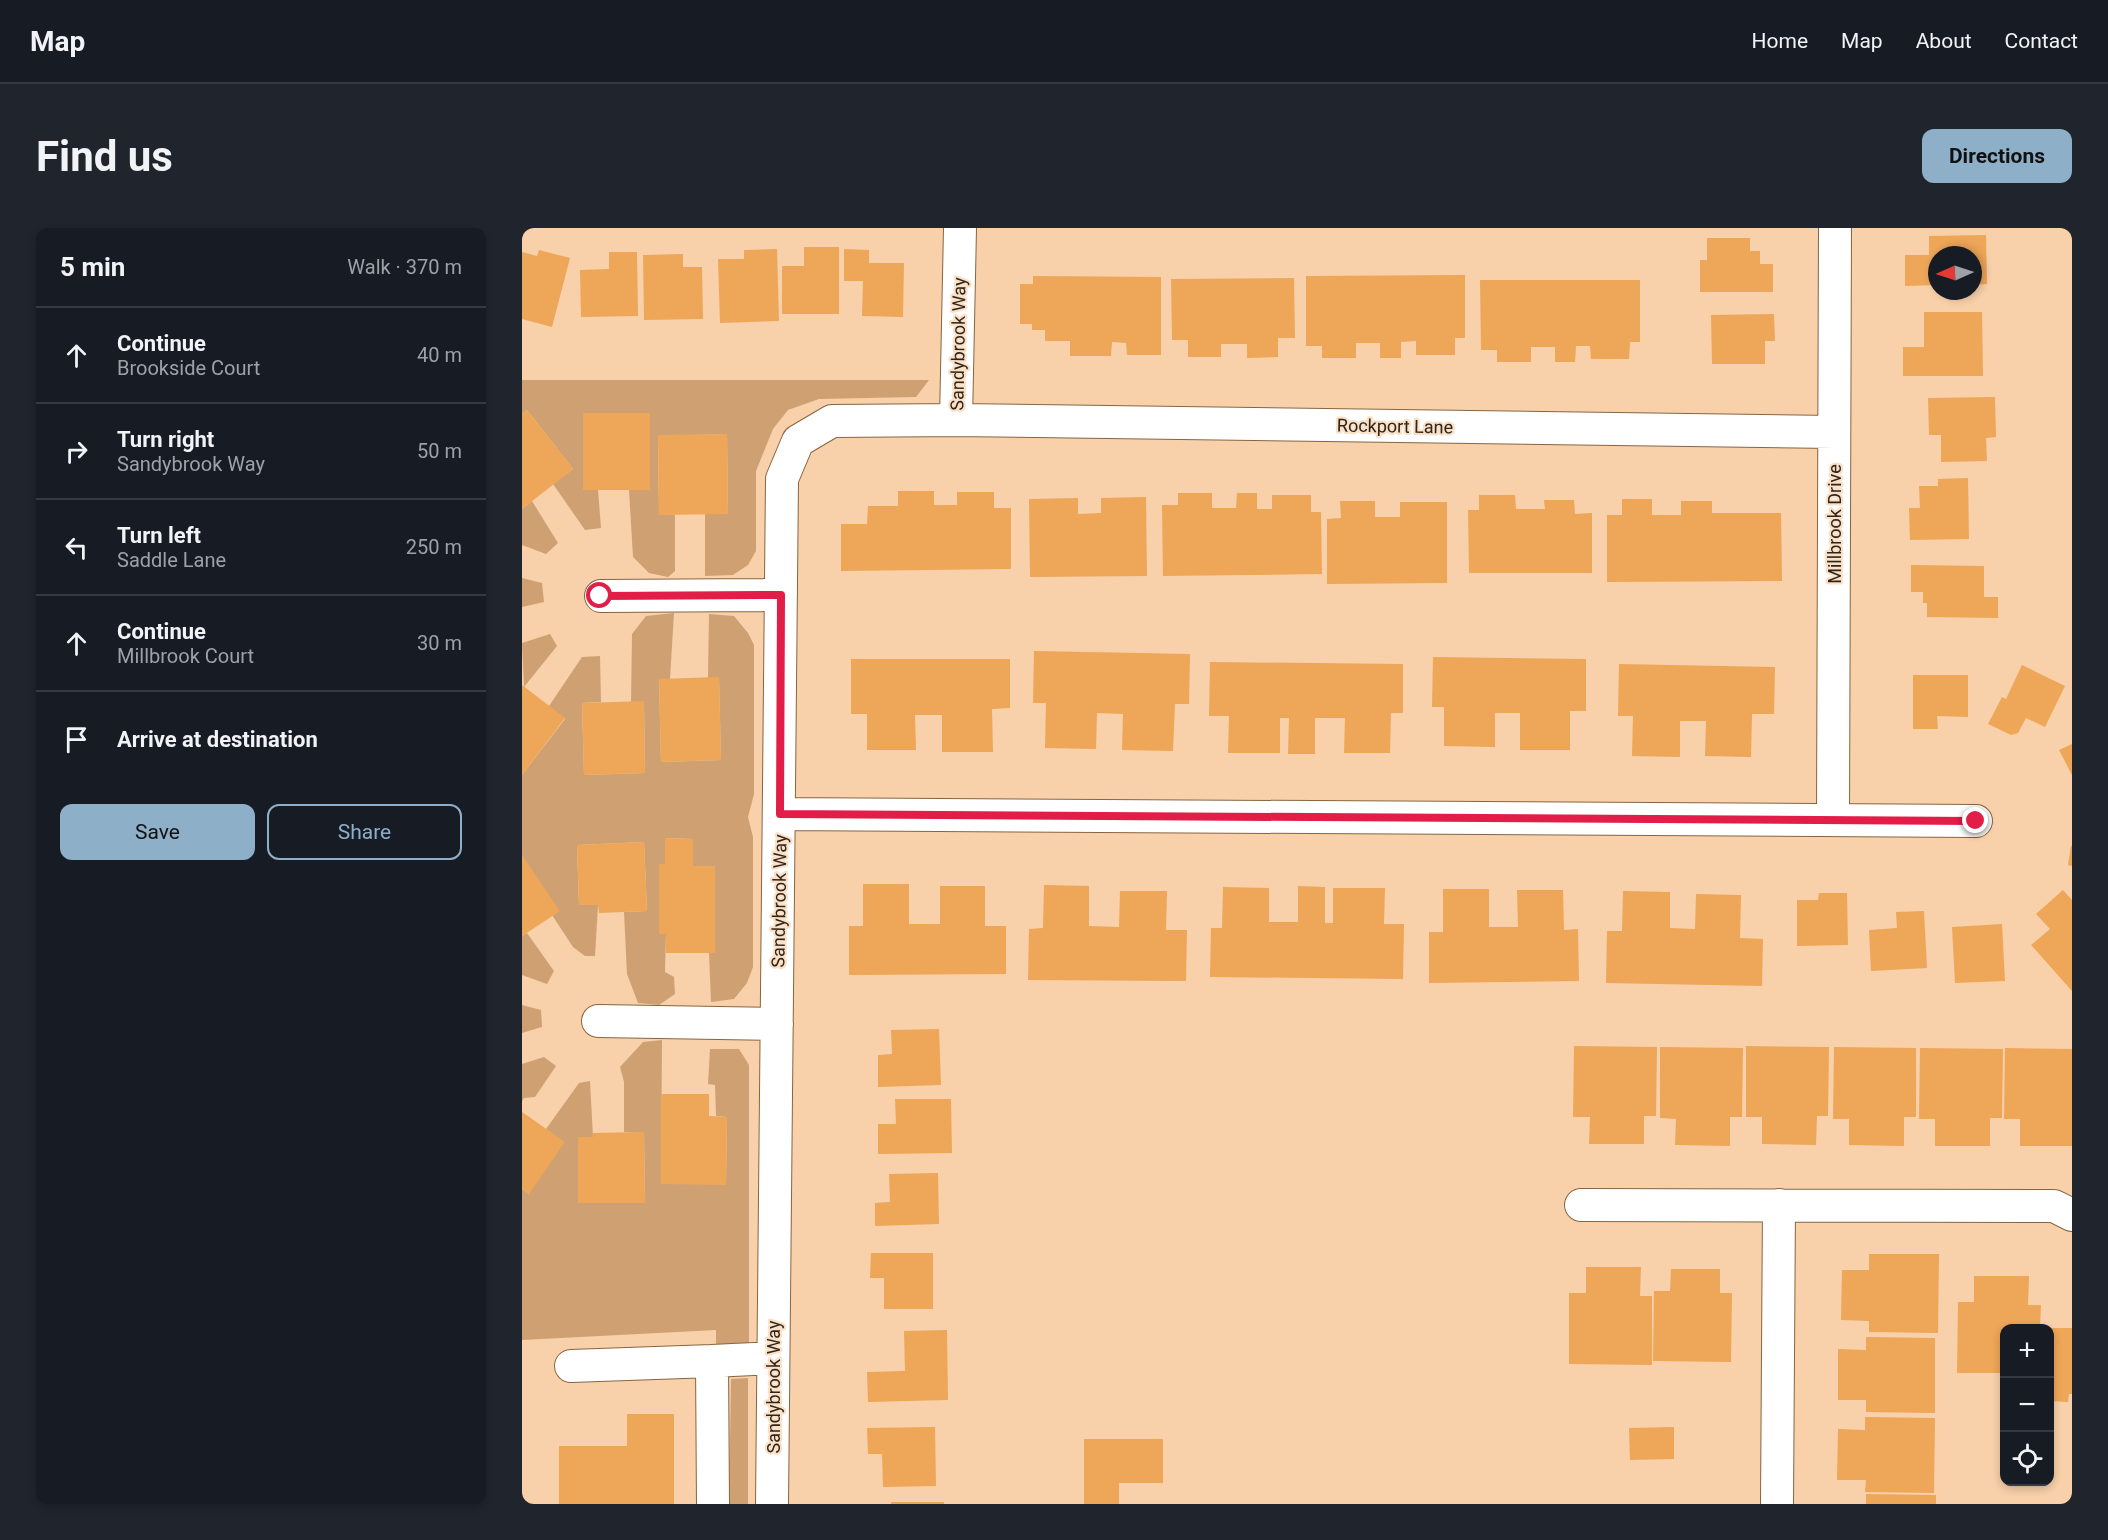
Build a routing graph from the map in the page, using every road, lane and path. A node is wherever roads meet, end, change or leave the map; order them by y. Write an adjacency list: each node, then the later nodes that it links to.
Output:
1 (960, 228): 3 (street, Sandybrook Way)
2 (1835, 228): 4 (street, Millbrook Drive)
3 (956, 420): 4 (street, Rockport Lane); 5 (street, Sandybrook Way)
4 (1834, 432): 8 (street, Millbrook Drive)
5 (781, 595): 6 (street); 7 (street, Sandybrook Way)
6 (600, 596)
7 (780, 814): 8 (street); 11 (street, Sandybrook Way)
8 (1833, 819): 9 (street)
9 (1976, 821)
10 (598, 1022): 11 (street)
11 (777, 1024): 15 (street, Sandybrook Way)
12 (1581, 1205): 13 (street)
13 (1779, 1205): 14 (street); 20 (street)
14 (2072, 1215)
15 (773, 1358): 16 (street); 19 (street, Sandybrook Way)
16 (712, 1360): 17 (street); 18 (street)
17 (572, 1366)
18 (713, 1504)
19 (772, 1504)
20 (1777, 1504)

